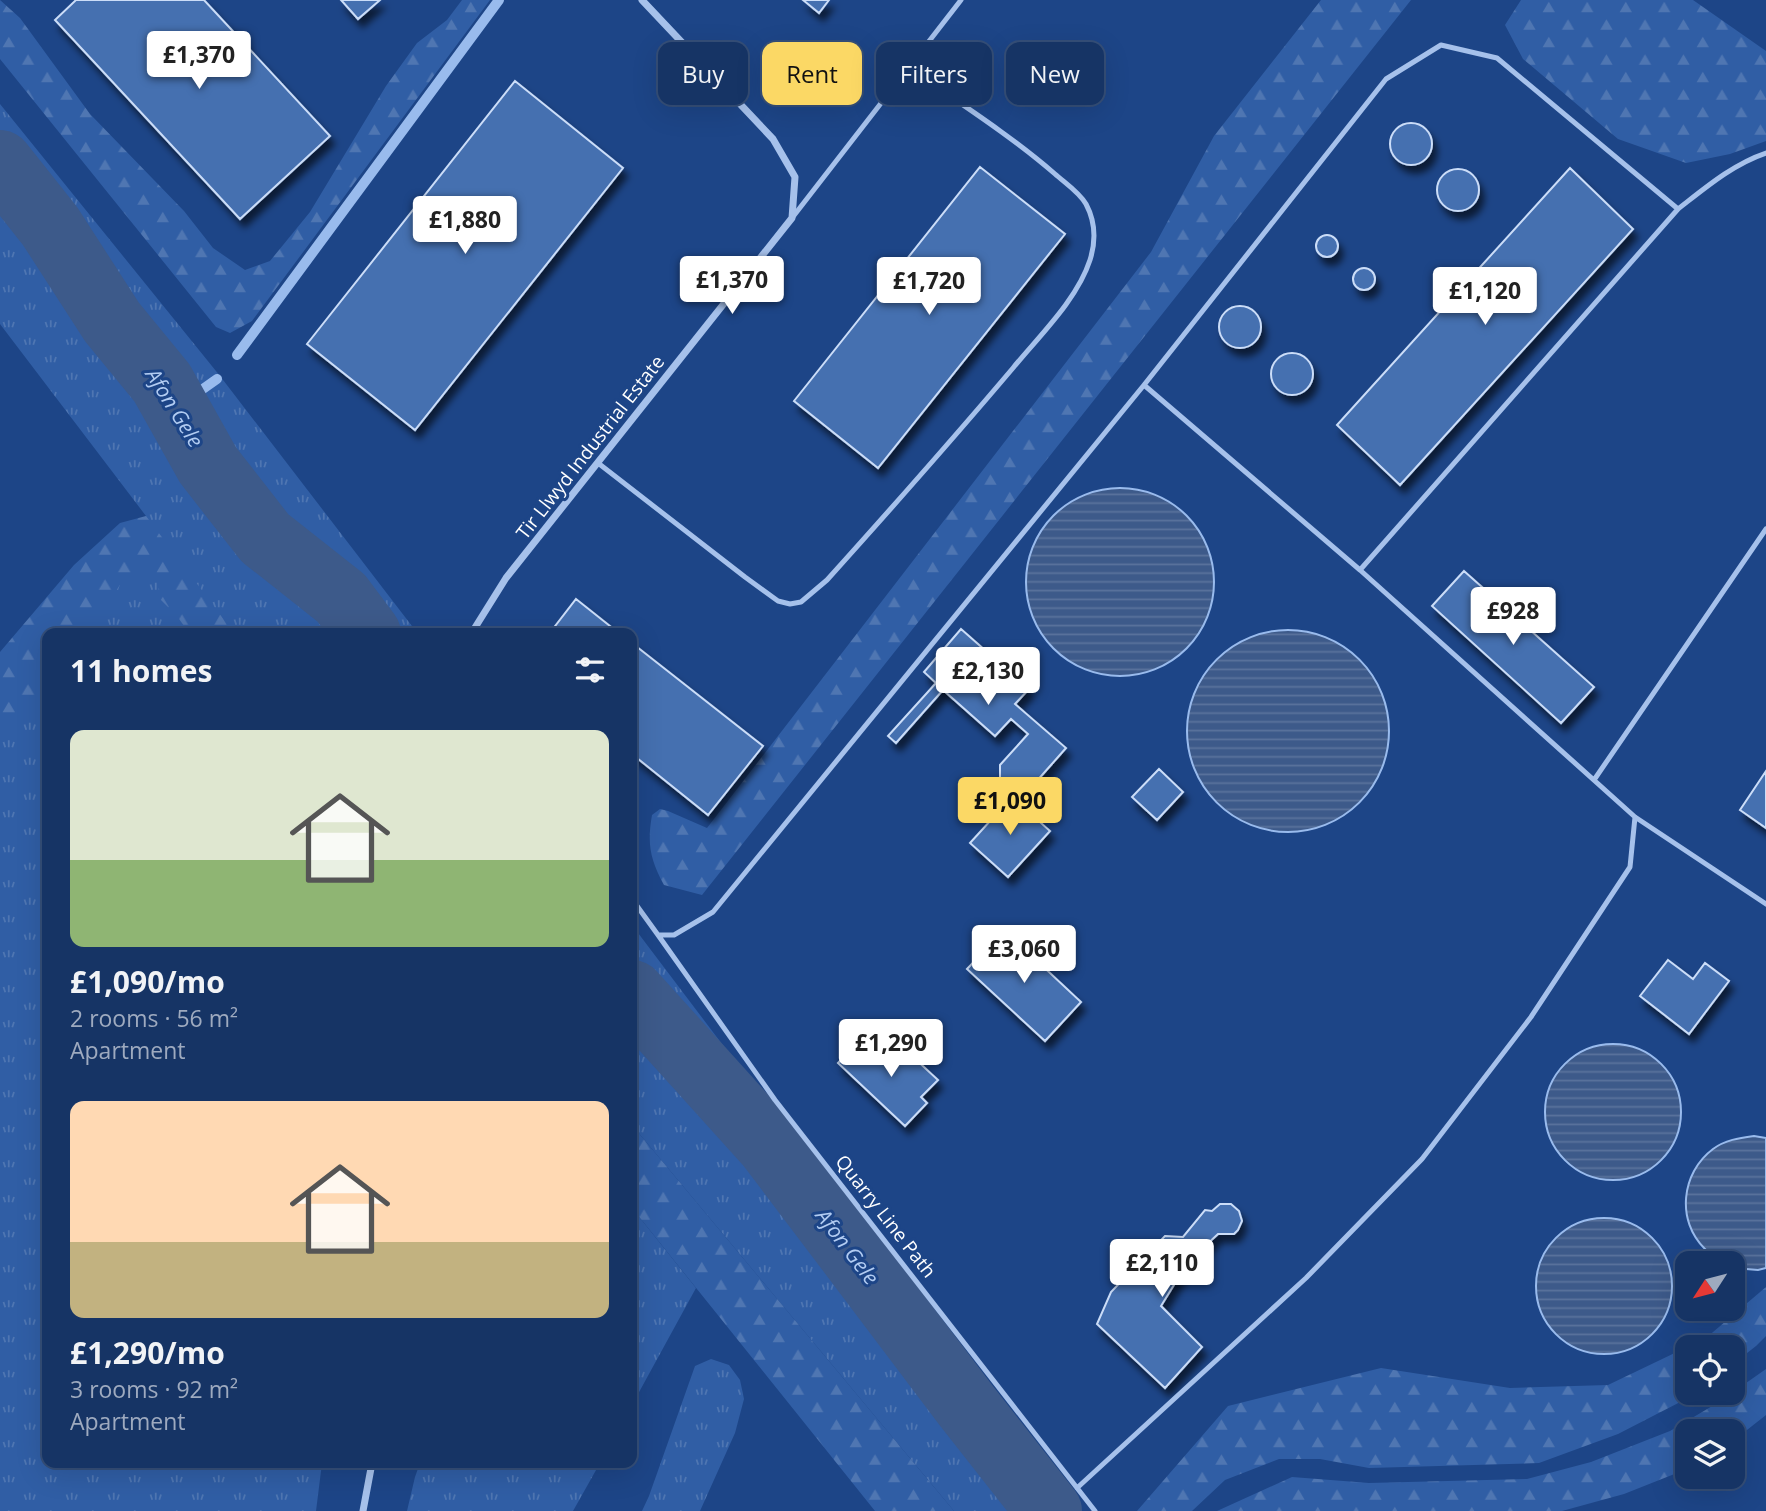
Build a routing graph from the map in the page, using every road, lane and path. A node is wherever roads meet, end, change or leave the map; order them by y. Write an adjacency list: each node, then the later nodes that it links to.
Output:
1 (642, 0): 8 (street)
2 (961, 0): 3 (lane, Tir Llwyd Industrial Estate)
3 (929, 42)
4 (880, 105): 8 (lane, Tir Llwyd Industrial Estate)
5 (962, 105): 10 (lane)
6 (1766, 153): 7 (lane)
7 (1678, 209): 9 (lane); 12 (lane)
8 (792, 218): 10 (street, Tir Llwyd Industrial Estate)
9 (1144, 385): 12 (lane); 18 (lane)
10 (598, 463): 13 (street, Tir Llwyd Industrial Estate)
11 (1766, 529): 14 (lane)
12 (1360, 570): 14 (lane)
13 (475, 628)
14 (1594, 780): 15 (lane)
15 (1635, 817): 16 (lane); 20 (lane)
16 (1766, 904)
17 (637, 906): 18 (lane, Quarry Line Path)
18 (659, 935): 20 (lane, Quarry Line Path)
19 (373, 1468): 21 (street)
20 (1077, 1488): 22 (lane, Quarry Line Path)
21 (363, 1511)
22 (1095, 1511)

